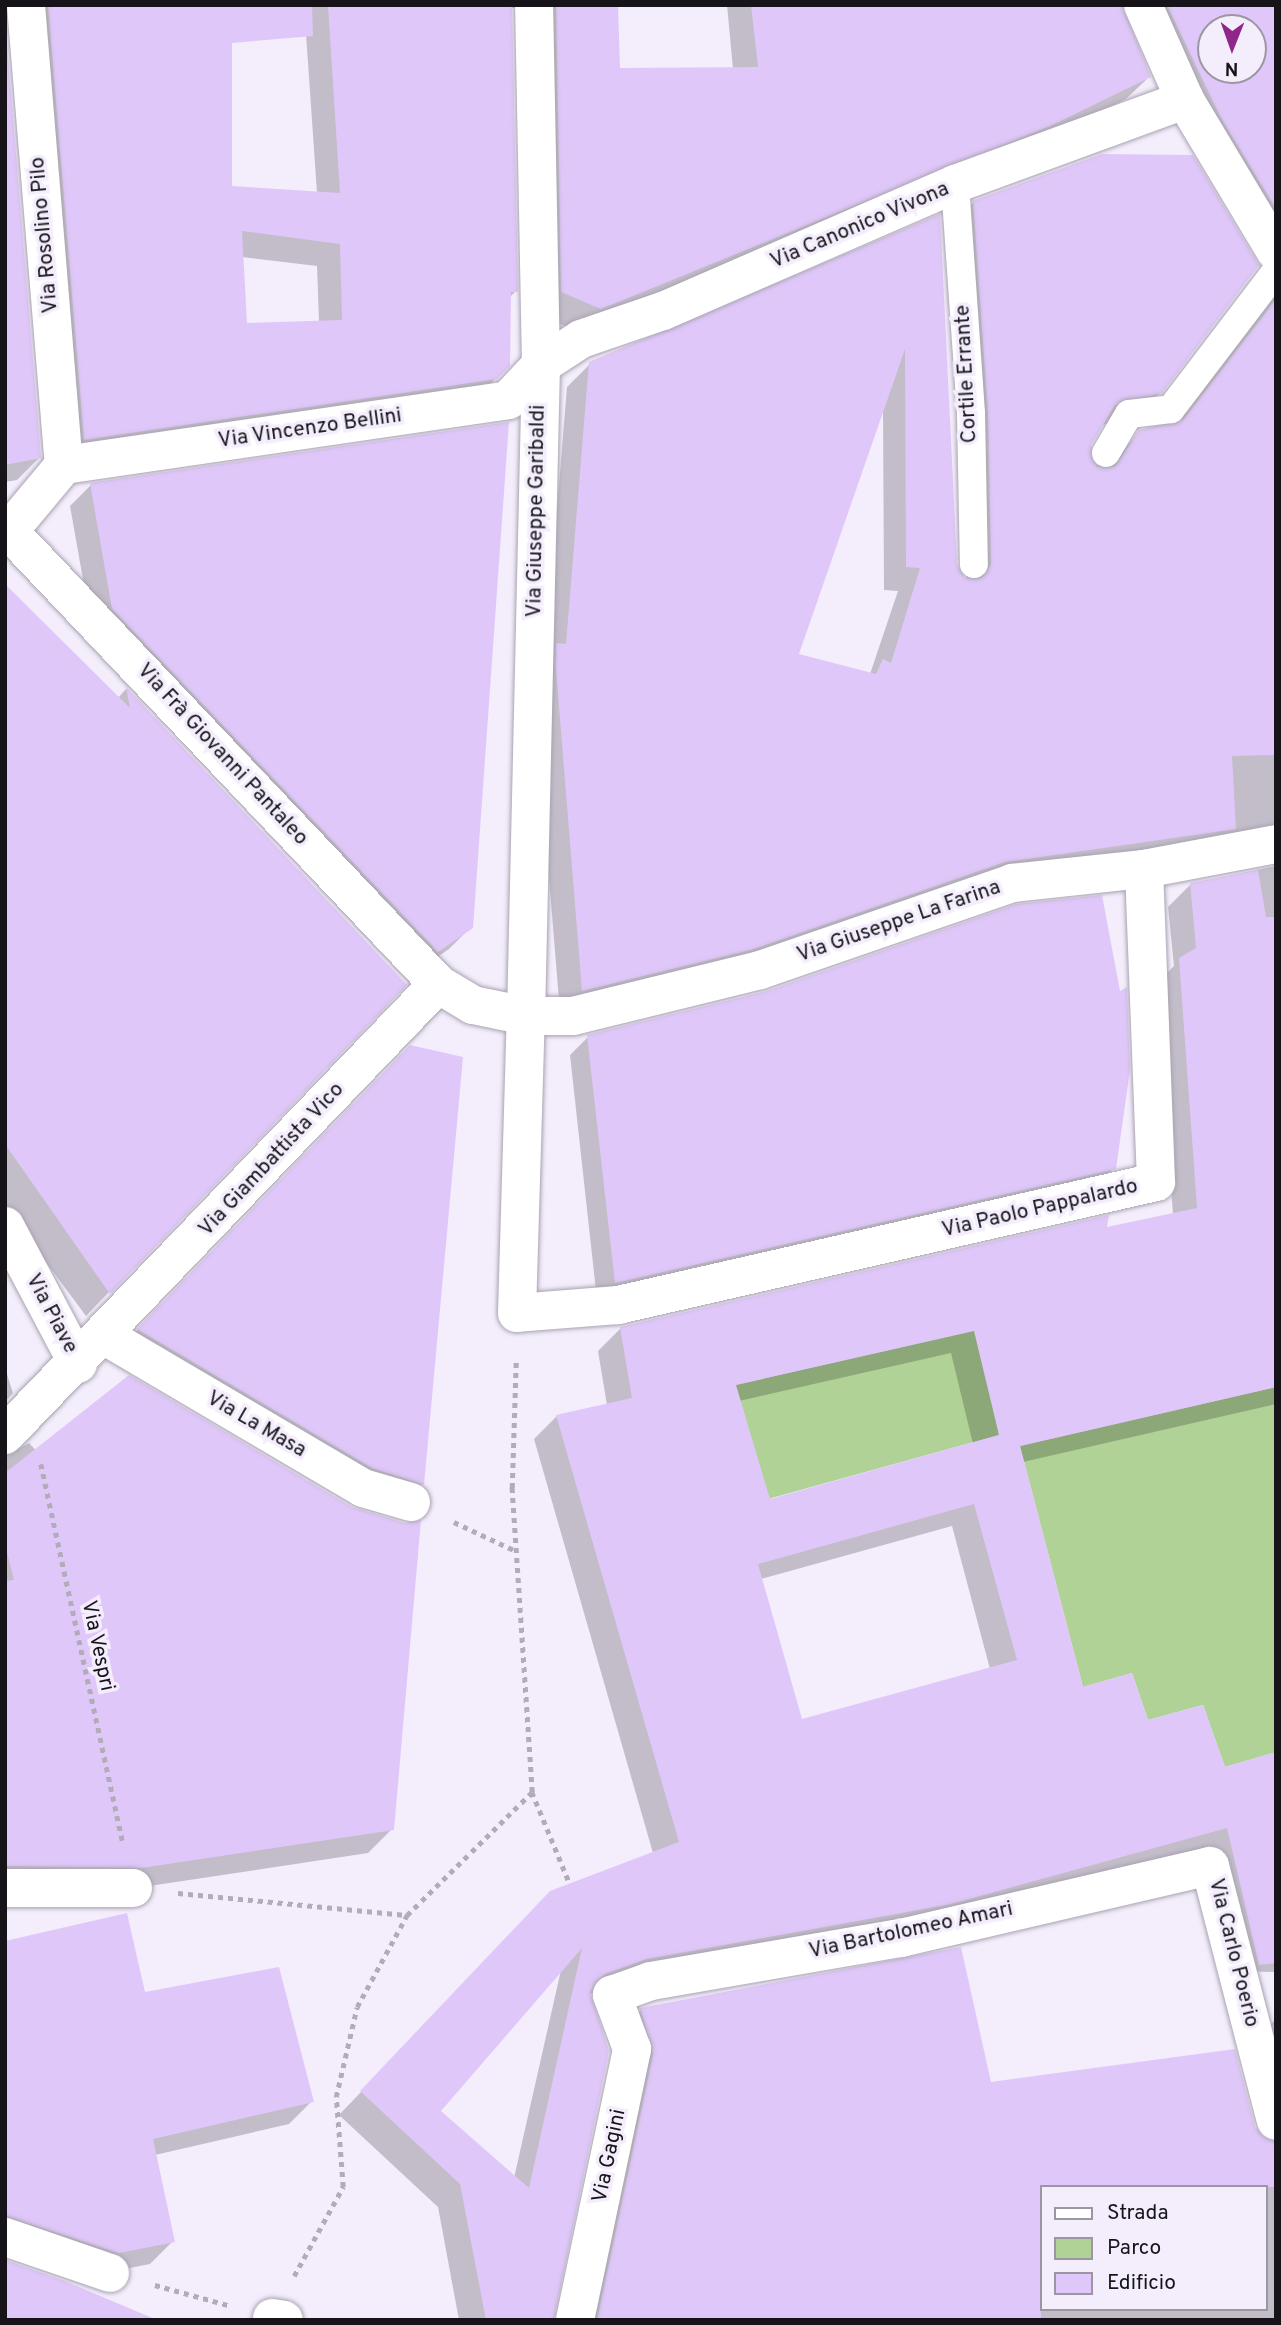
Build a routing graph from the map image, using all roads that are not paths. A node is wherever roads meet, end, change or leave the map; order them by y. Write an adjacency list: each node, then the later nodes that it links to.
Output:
1 (26, 5): 10 (street, Via Rosolino Pilo)
2 (534, 5): 8 (street, Via Giuseppe Garibaldi)
3 (1143, 5): 4 (street)
4 (1185, 100): 5 (street, Via Canonico Vivona); 6 (street)
5 (955, 184): 8 (street, Via Canonico Vivona); 12 (lane, Cortile Errante)
6 (1276, 252)
7 (1276, 271): 9 (lane)
8 (541, 365): 10 (street, Via Vincenzo Bellini); 16 (street, Via Giuseppe Garibaldi)
9 (1106, 453)
10 (64, 465): 11 (street)
11 (7, 529): 15 (street, Via Frà Giovanni Pantaleo)
12 (974, 564)
13 (1276, 844): 14 (street, Via Giuseppe La Farina)
14 (1144, 869): 16 (street, Via Giuseppe La Farina); 18 (street, Via Paolo Pappalardo)
15 (438, 984): 16 (street, Via Frà Giovanni Pantaleo); 19 (street, Via Giambattista Vico)
16 (526, 1016): 18 (street, Via Giuseppe Garibaldi)
17 (5, 1226): 20 (street, Via Piave)
18 (517, 1313)
19 (105, 1336): 20 (street, Via Giambattista Vico); 22 (street, Via La Masa)
20 (78, 1364): 21 (street, Via Giambattista Vico)
21 (18, 1424)
22 (411, 1502)
23 (1210, 1866): 26 (street, Via Bartolomeo Amari); 27 (street, Via Carlo Poerio)
24 (5, 1888): 25 (street)
25 (133, 1888)
26 (612, 1995): 30 (street, Via Gagini)
27 (1276, 2121)
28 (5, 2237): 29 (street)
29 (110, 2273)
30 (575, 2320)

